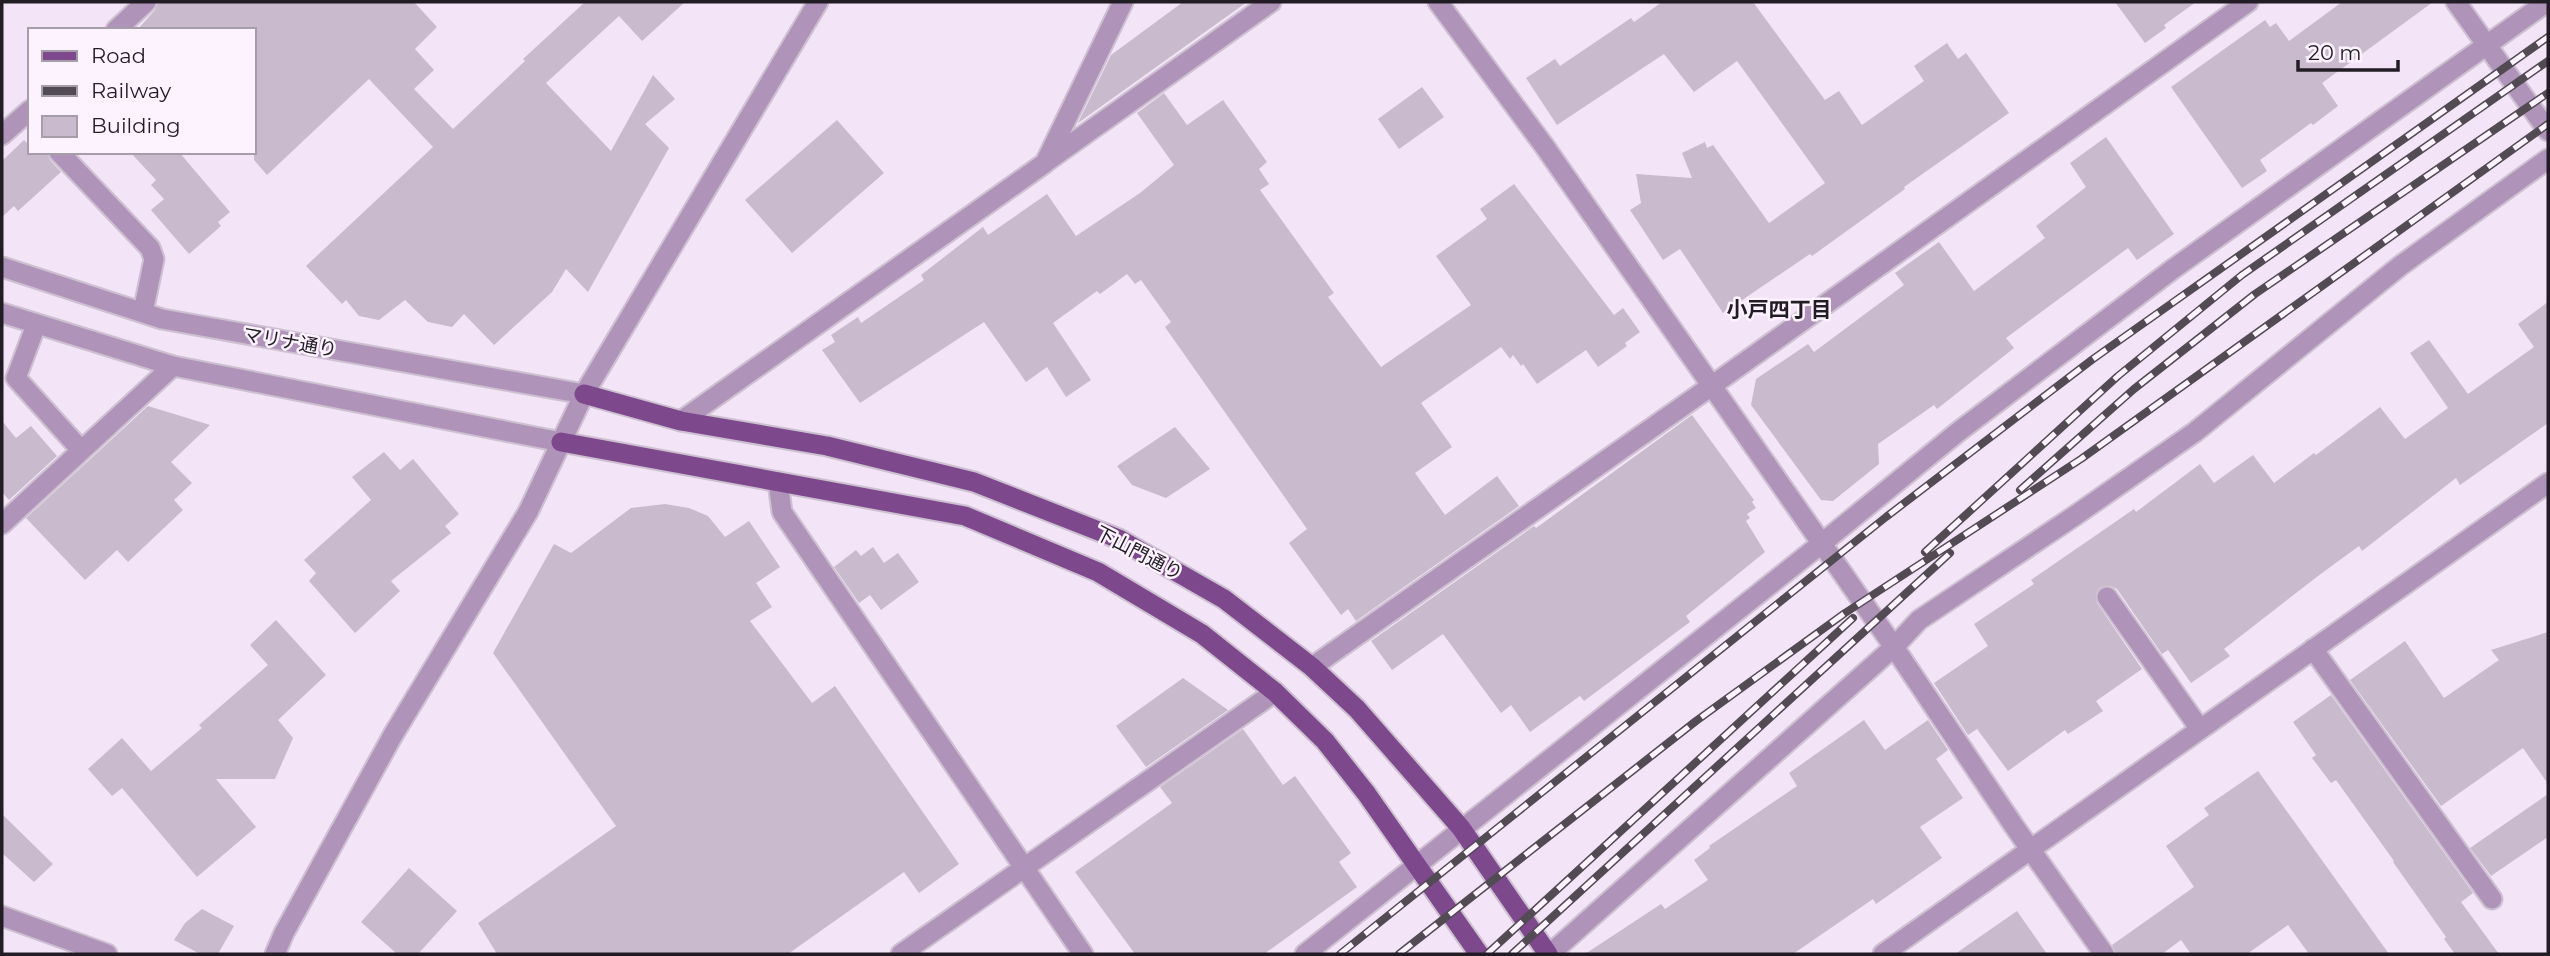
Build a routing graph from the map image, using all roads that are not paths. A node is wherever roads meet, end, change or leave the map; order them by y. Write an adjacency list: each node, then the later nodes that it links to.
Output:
1 (146, 2): 9 (street)
2 (818, 2): 23 (street)
3 (1123, 2): 16 (street)
4 (1271, 2): 16 (street)
5 (1437, 2): 22 (street)
6 (2248, 2): 22 (street)
7 (2456, 2): 10 (street)
8 (2547, 2): 10 (street)
9 (118, 28)
10 (2486, 43): 12 (street); 30 (street)
11 (28, 115): 13 (street)
12 (2548, 131)
13 (2, 135)
14 (61, 154): 18 (street)
15 (2548, 159): 32 (street)
16 (1045, 163): 24 (street)
17 (2, 267): 18 (street, マリナ通り)
18 (143, 312): 23 (street, マリナ通り)
19 (2, 313): 20 (street)
20 (36, 325): 21 (street); 26 (street)
21 (173, 366): 25 (street); 26 (street)
22 (1710, 387): 30 (street); 34 (street)
23 (584, 394): 24 (main road, 下山門通り); 25 (street)
24 (681, 421): 34 (main road, 下山門通り)
25 (561, 442): 27 (main road, 下山門通り); 44 (street)
26 (81, 450): 29 (street)
27 (778, 482): 35 (main road, 下山門通り); 40 (street)
28 (2548, 483): 33 (street)
29 (2, 524)
30 (1821, 544): 32 (street); 37 (street)
31 (2107, 597): 36 (street)
32 (1894, 647): 38 (street); 49 (street)
33 (2313, 649): 36 (street); 41 (street)
34 (1312, 667): 37 (main road, 下山門通り)
35 (1275, 692): 39 (main road, 下山門通り); 40 (street)
36 (2200, 729): 38 (street)
37 (1461, 828): 39 (street); 49 (main road, 下山門通り)
38 (2030, 850): 50 (street); 51 (street)
39 (1415, 864): 47 (street); 48 (main road, 下山門通り)
40 (1022, 868): 45 (street); 46 (street)
41 (2492, 899)
42 (2, 916): 43 (street)
43 (107, 954)
44 (275, 954)
45 (901, 954)
46 (1083, 954)
47 (1305, 954)
48 (1479, 954)
49 (1549, 954)
50 (1883, 954)
51 (2104, 954)

